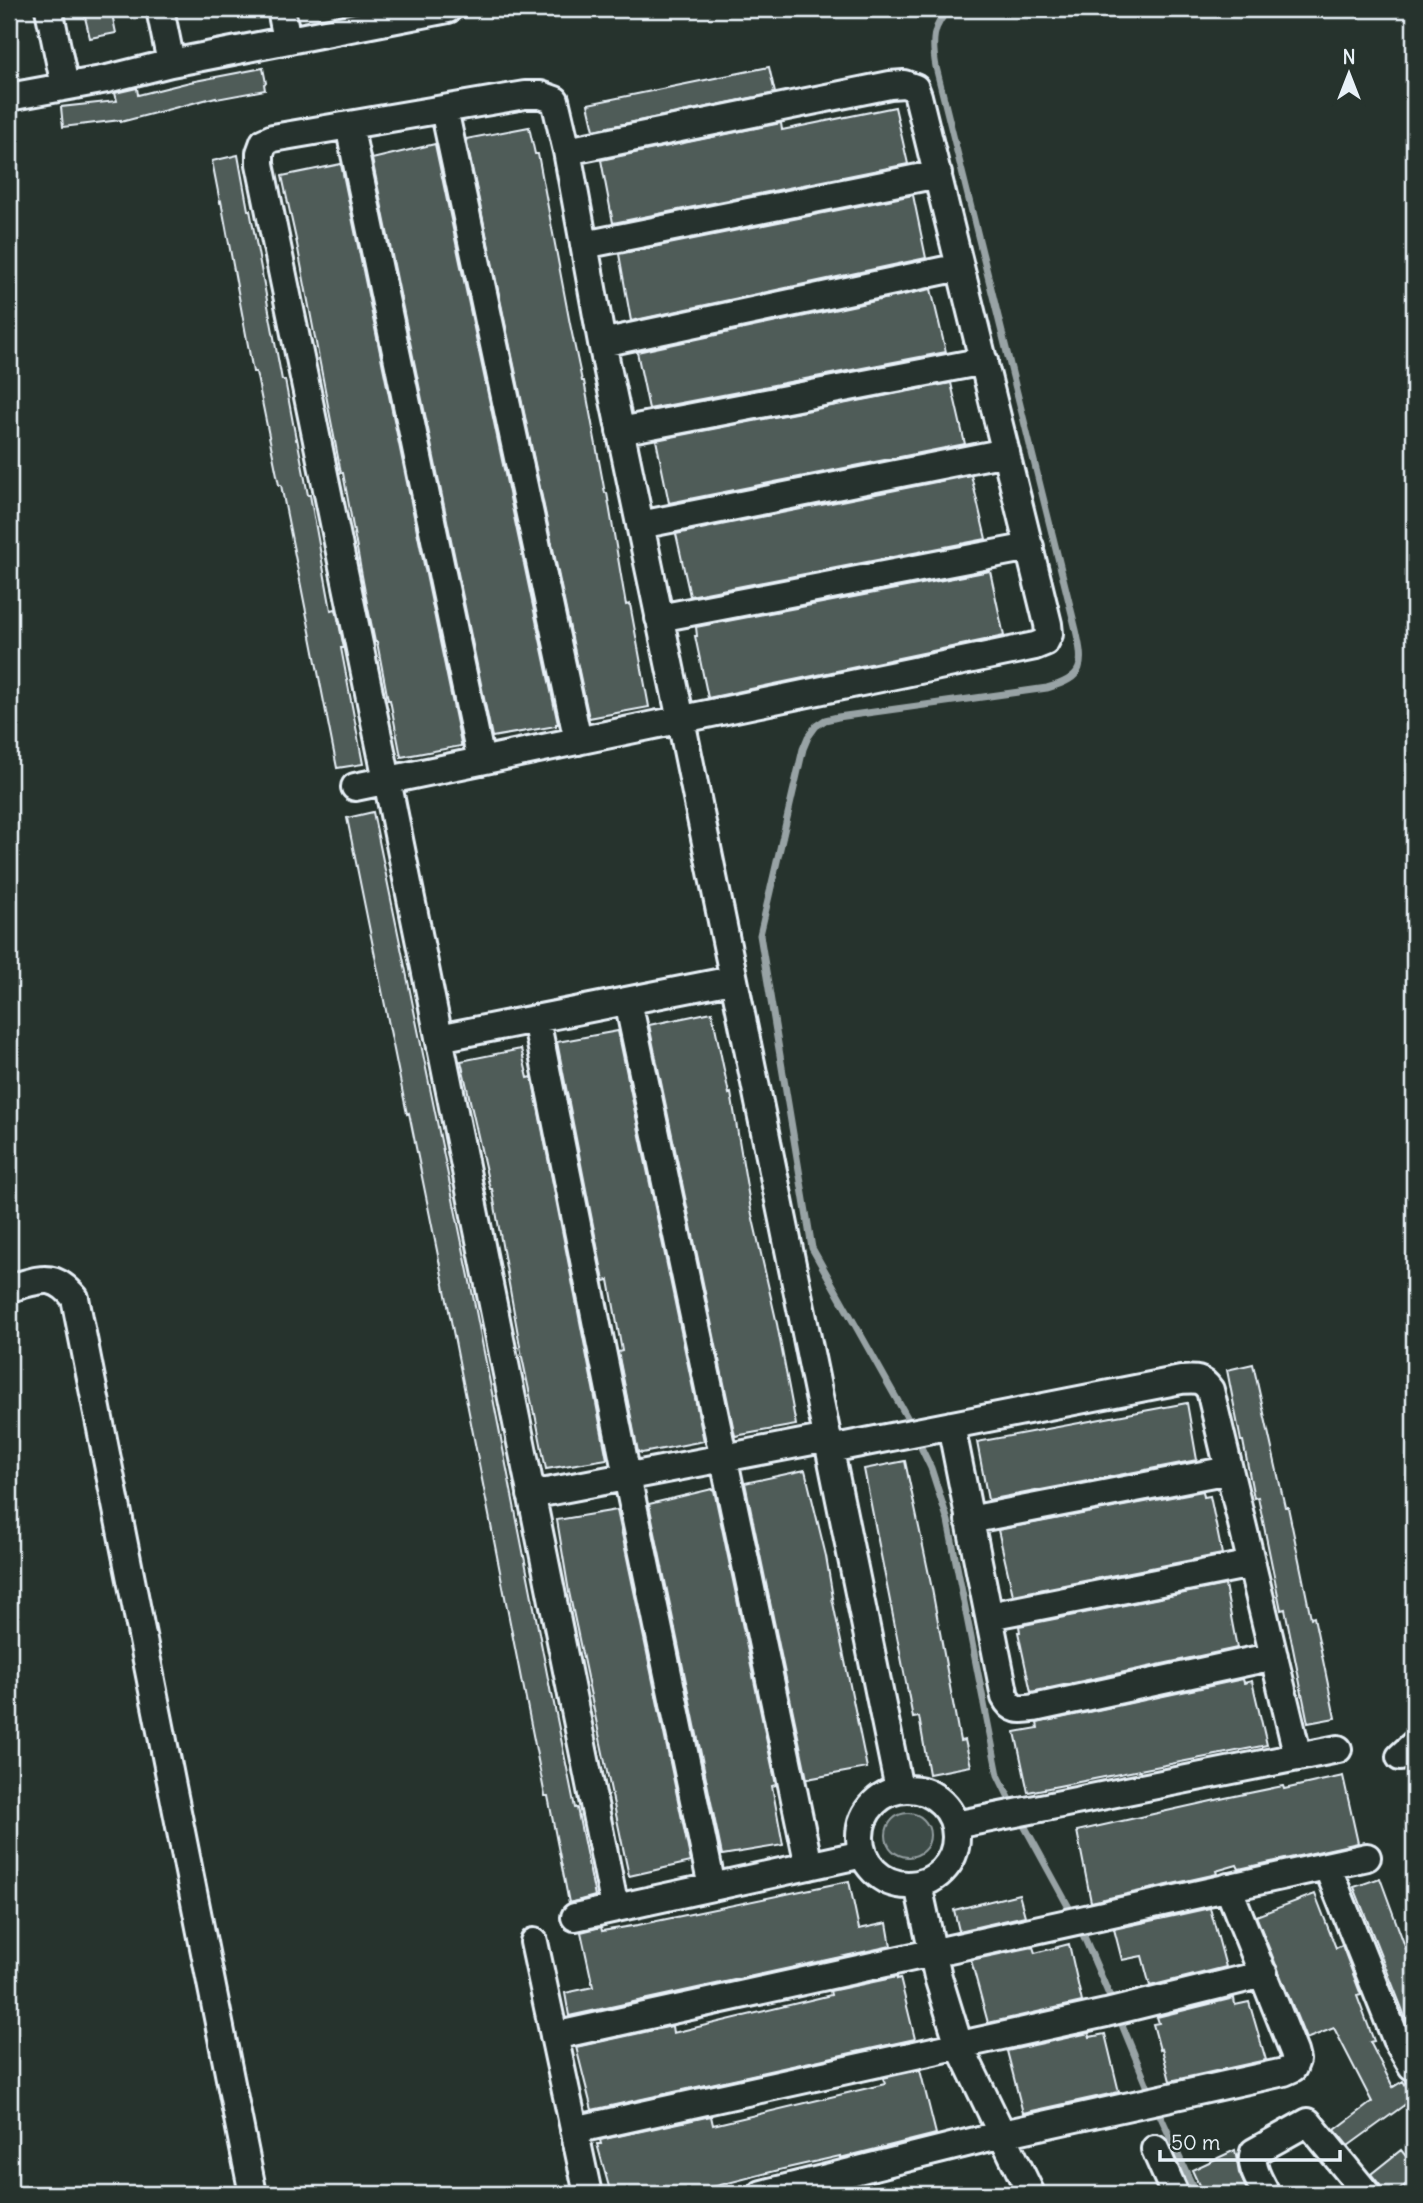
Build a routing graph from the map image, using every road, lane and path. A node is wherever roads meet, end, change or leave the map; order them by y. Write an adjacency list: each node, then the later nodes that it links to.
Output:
1 (49, 9): 8 (street)
2 (160, 9): 7 (street)
3 (281, 9): 6 (street)
4 (448, 9): 5 (street)
5 (389, 14): 6 (street)
6 (287, 40): 7 (street)
7 (171, 62): 8 (street)
8 (65, 86): 9 (street)
9 (9, 97)
10 (444, 109): 11 (street); 12 (street); 24 (street)
11 (349, 125): 25 (street); 26 (street)
12 (567, 151): 13 (street); 14 (street)
13 (937, 174): 14 (street); 15 (street)
14 (584, 244): 16 (street)
15 (960, 267): 16 (street); 17 (street)
16 (601, 342): 18 (street)
17 (984, 361): 18 (street); 19 (street)
18 (620, 431): 20 (street)
19 (1006, 452): 20 (street); 21 (street)
20 (640, 525): 22 (street)
21 (1030, 547): 22 (street); 23 (street)
22 (659, 618): 23 (street)
23 (681, 720): 24 (street); 28 (street)
24 (578, 741): 25 (street)
25 (481, 761): 26 (street)
26 (387, 780): 27 (street); 31 (street)
27 (355, 787)
28 (732, 980): 29 (street); 34 (street)
29 (628, 1001): 30 (street); 35 (street)
30 (536, 1019): 31 (street); 37 (street)
31 (439, 1038): 38 (street)
32 (9, 1288): 65 (street)
33 (927, 1430): 34 (street); 36 (street); 39 (street)
34 (829, 1443): 35 (street); 45 (street)
35 (722, 1458): 37 (street); 49 (street)
36 (1229, 1470): 39 (street); 40 (street)
37 (627, 1476): 38 (street); 52 (street)
38 (531, 1495): 54 (street)
39 (969, 1520): 41 (street)
40 (1252, 1564): 41 (street); 42 (street)
41 (989, 1616): 42 (street)
42 (1274, 1656): 44 (street)
43 (1338, 1749): 44 (street)
44 (1298, 1757): 46 (street)
45 (899, 1789): 46 (street); 47 (street)
46 (955, 1825): 51 (street)
47 (863, 1854): 49 (street); 51 (street)
48 (1367, 1857): 50 (street)
49 (809, 1866): 52 (street)
50 (1328, 1866): 53 (street); 61 (street)
51 (918, 1885): 57 (street)
52 (712, 1887): 54 (street)
53 (1228, 1887): 57 (street); 58 (street)
54 (615, 1908): 55 (street)
55 (575, 1917)
56 (534, 1942): 59 (street)
57 (932, 1952): 59 (street); 60 (street)
58 (1264, 1974): 60 (street); 63 (street)
59 (554, 2036): 62 (street)
60 (959, 2045): 62 (street); 63 (street)
61 (1412, 2066)
62 (574, 2130): 66 (street)
63 (1003, 2134): 67 (street); 68 (street)
64 (1155, 2149): 69 (street)
65 (253, 2194)
66 (588, 2194)
67 (762, 2194)
68 (1031, 2194)
69 (1175, 2194)
70 (1266, 2194): 71 (street)
71 (1367, 2194)

